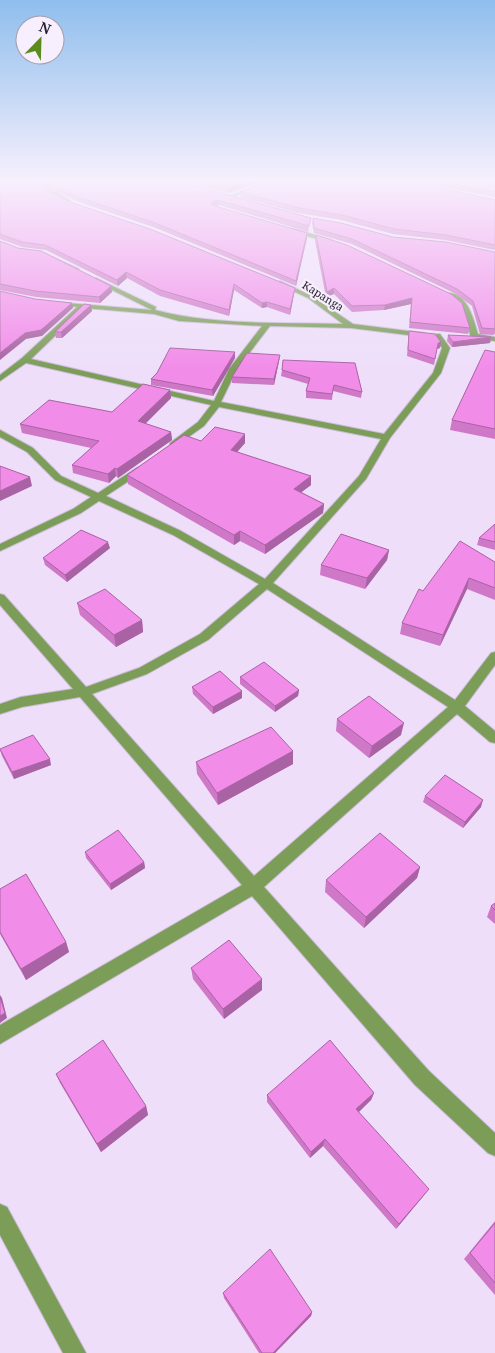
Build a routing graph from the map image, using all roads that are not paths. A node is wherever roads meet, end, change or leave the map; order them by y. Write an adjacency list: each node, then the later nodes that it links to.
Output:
1 (28, 252): 2 (street)
2 (83, 273)
3 (92, 277): 8 (street)
4 (270, 279): 10 (street, Kapanga)
5 (438, 289): 12 (street)
6 (46, 302): 7 (street)
7 (83, 305): 8 (street); 14 (street)
8 (179, 319): 9 (street)
9 (267, 325): 10 (street); 16 (street)
10 (351, 326): 18 (street)
11 (466, 336): 12 (street)
12 (475, 336): 13 (street)
13 (495, 339)
14 (25, 360): 15 (street); 16 (street)
15 (0, 379)
16 (217, 404): 18 (street); 19 (street)
17 (0, 433): 21 (street)
18 (386, 437): 23 (street)
19 (161, 454)
20 (145, 466): 21 (street)
21 (101, 496): 22 (street); 23 (street)
22 (0, 548)
23 (266, 584): 26 (street); 28 (street)
24 (0, 598): 26 (street)
25 (495, 656): 28 (street)
26 (85, 692): 27 (street); 30 (street)
27 (0, 708)
28 (457, 708): 29 (street); 30 (street)
29 (495, 738)
30 (254, 886): 31 (street); 32 (street)
31 (0, 1035)
32 (495, 1146)
33 (0, 1214): 34 (street)
34 (76, 1353)

